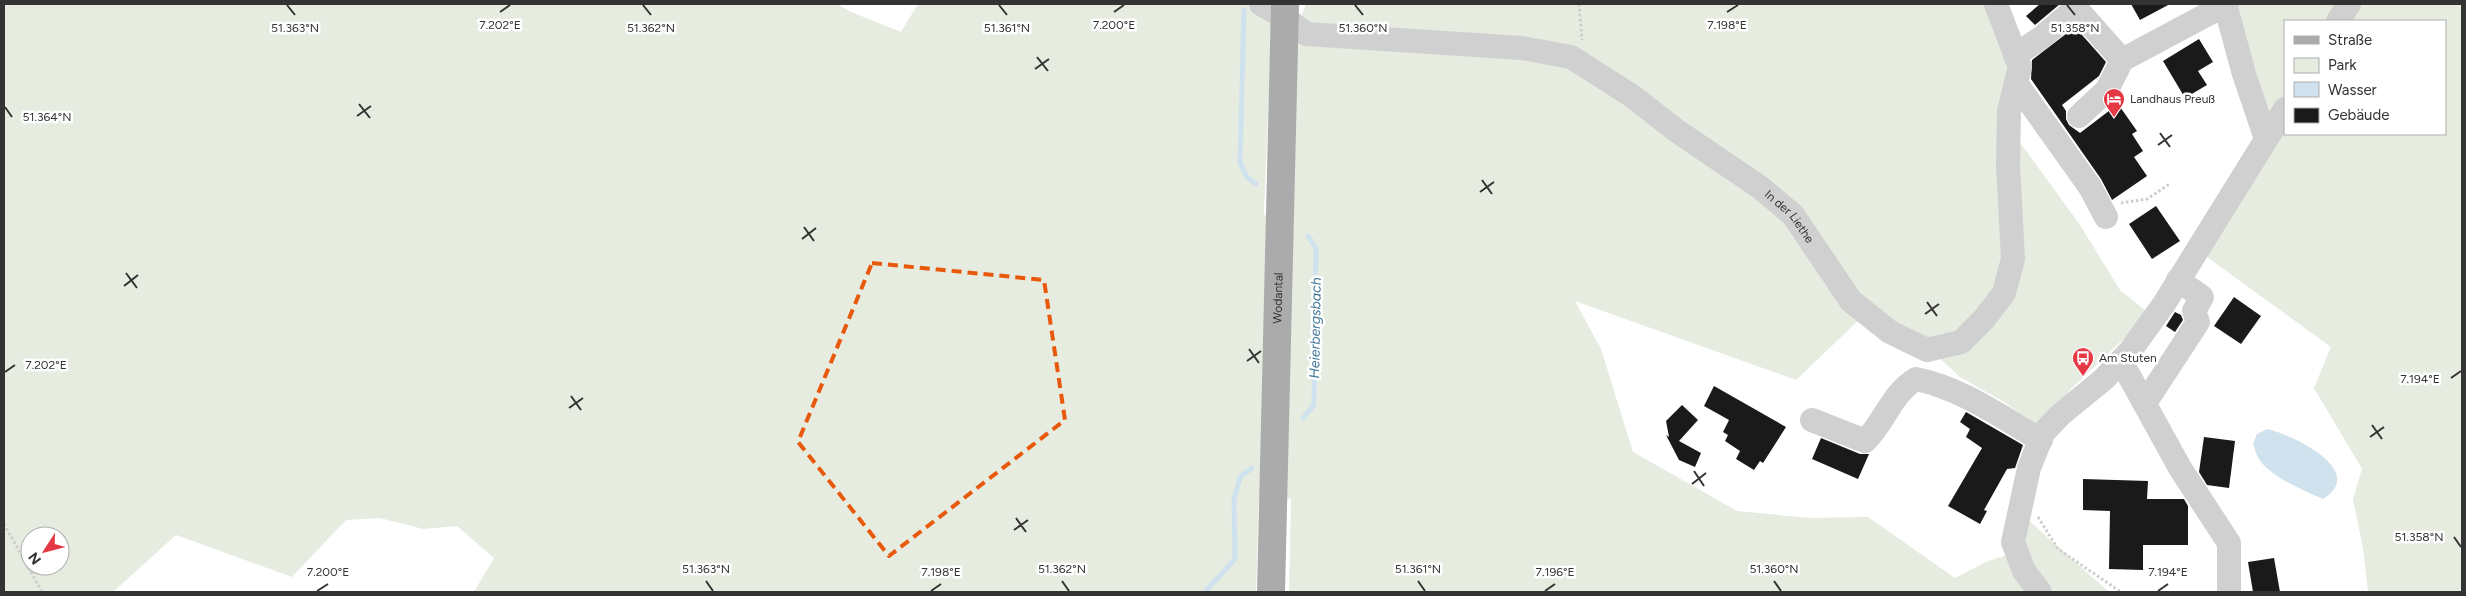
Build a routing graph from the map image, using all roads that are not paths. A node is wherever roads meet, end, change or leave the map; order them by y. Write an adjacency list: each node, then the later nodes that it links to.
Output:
1 (1996, 4): 6 (street, In der Liethe)
2 (2226, 4): 7 (street); 11 (street)
3 (2349, 4): 5 (street)
4 (1277, 8): 8 (street, In der Liethe); 18 (main road, Wodantal)
5 (2339, 20)
6 (2015, 55): 7 (street); 8 (street, In der Liethe)
7 (2122, 60): 10 (street)
8 (2016, 83): 12 (street)
9 (2284, 110): 11 (street)
10 (2079, 116)
11 (2266, 139): 13 (street)
12 (2104, 211)
13 (2178, 280): 14 (street); 15 (street)
14 (2121, 361): 15 (street); 17 (street)
15 (2144, 399): 20 (street)
16 (1812, 420): 17 (street)
17 (2041, 440): 19 (street)
18 (1271, 592)
19 (2040, 592)
20 (2229, 592)

